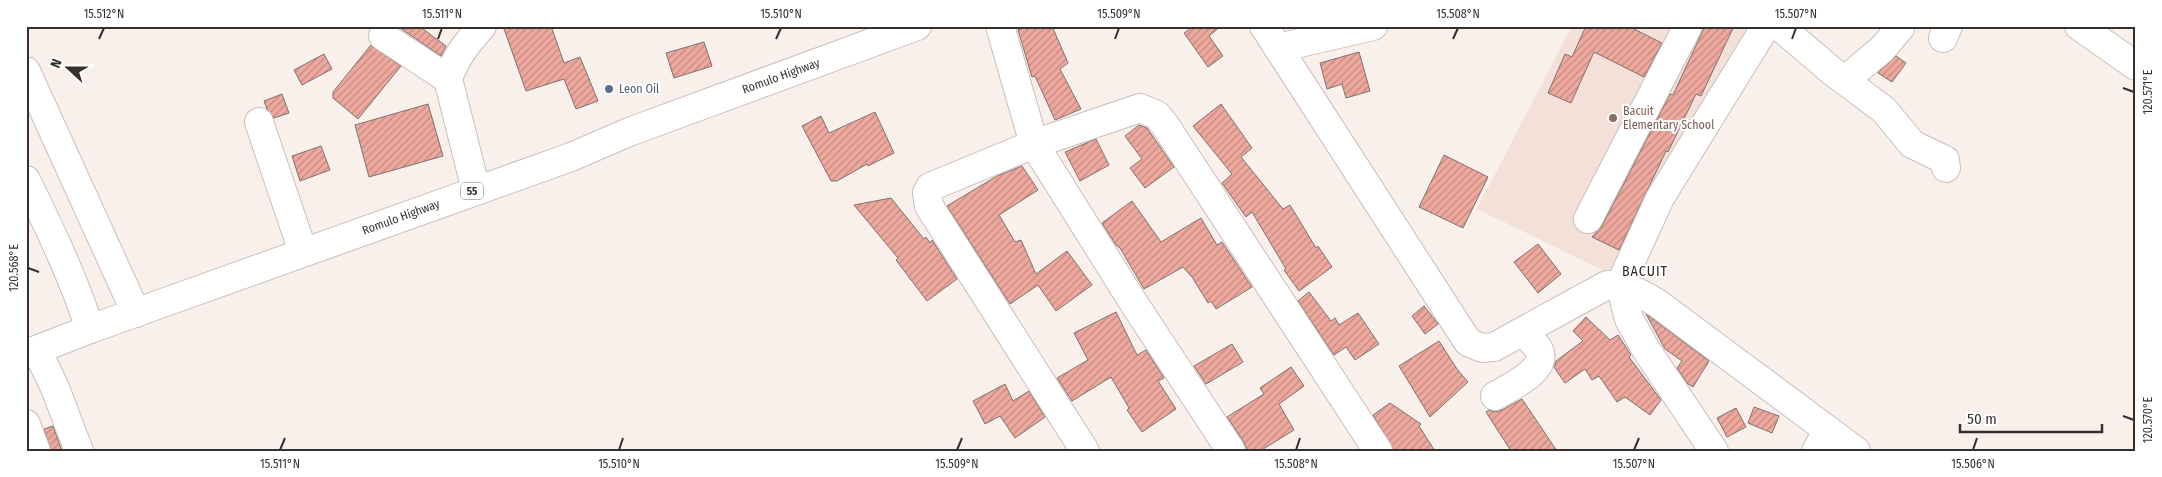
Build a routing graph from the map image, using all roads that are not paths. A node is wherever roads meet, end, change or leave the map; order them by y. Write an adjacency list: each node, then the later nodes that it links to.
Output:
1 (482, 26): 14 (main road)
2 (917, 26): 20 (main road, Romulo Highway / 55)
3 (1000, 26): 17 (main road)
4 (1373, 26): 11 (main road)
5 (1688, 26): 21 (main road)
6 (1766, 26): 23 (main road)
7 (1779, 26): 15 (main road)
8 (2079, 26): 12 (main road)
9 (1900, 28): 15 (main road)
10 (382, 36): 14 (main road)
11 (1271, 37): 26 (main road)
12 (2135, 62)
13 (26, 71): 24 (main road)
14 (448, 79): 20 (main road)
15 (1845, 80): 18 (main road)
16 (259, 122): 22 (main road)
17 (1034, 144): 33 (main road); 34 (main road); 35 (main road)
18 (1946, 168)
19 (26, 180): 25 (main road)
20 (476, 190): 22 (main road, Romulo Highway / 55)
21 (1588, 219)
22 (303, 252): 24 (main road, Romulo Highway / 55)
23 (1620, 285): 26 (main road); 30 (main road); 36 (main road)
24 (136, 313): 25 (main road, Romulo Highway / 55)
25 (90, 329): 27 (main road, Romulo Highway / 55)
26 (1523, 331): 28 (main road)
27 (32, 352): 32 (main road)
28 (1495, 396)
29 (26, 424): 31 (main road)
30 (1822, 441): 37 (main road)
31 (36, 451)
32 (79, 451)
33 (1085, 451)
34 (1231, 451)
35 (1378, 451)
36 (1714, 451)
37 (1856, 451)

